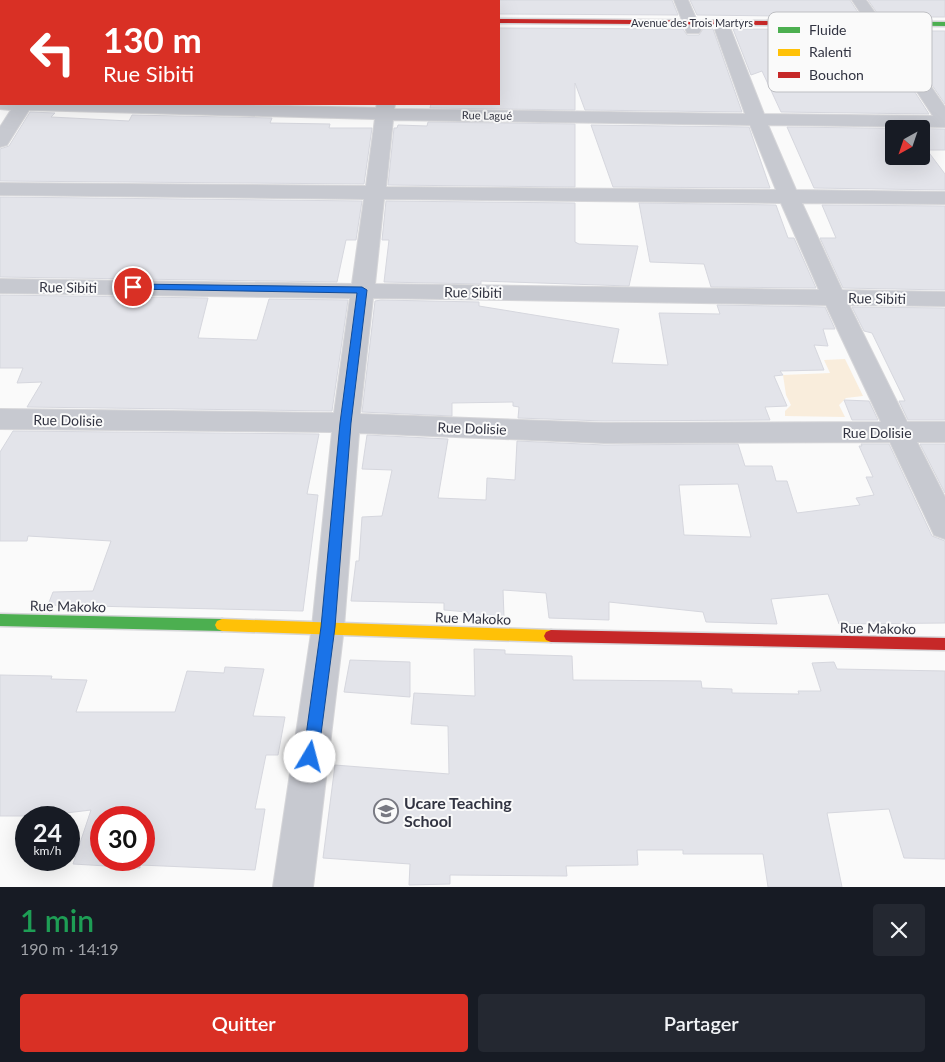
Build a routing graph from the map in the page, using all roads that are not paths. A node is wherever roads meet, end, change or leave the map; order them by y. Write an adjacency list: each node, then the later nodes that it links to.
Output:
1 (681, 0): 7 (street)
2 (859, 0): 3 (street)
3 (868, 12)
4 (500, 20): 7 (main road, Avenue des Trois Martyrs)
5 (945, 24): 6 (main road, Avenue des Trois Martyrs)
6 (932, 25)
7 (692, 26): 8 (main road, Avenue des Trois Martyrs); 9 (main road, Avenue des Trois Martyrs); 11 (main road, Avenue des Trois Martyrs)
8 (768, 26)
9 (500, 28)
10 (768, 29): 11 (main road, Avenue des Trois Martyrs)
11 (723, 30): 18 (street)
12 (932, 31): 13 (main road, Avenue des Trois Martyrs)
13 (945, 32)
14 (925, 92): 19 (street)
15 (23, 105): 20 (street)
16 (96, 105): 17 (street, Rue Lagué)
17 (386, 109): 18 (street, Rue Lagué); 22 (street)
18 (755, 118): 19 (street, Rue Lagué); 23 (street)
19 (945, 121)
20 (0, 141)
21 (0, 188): 22 (street)
22 (375, 192): 23 (street); 26 (street)
23 (787, 196): 24 (street); 27 (street)
24 (945, 198)
25 (0, 286): 26 (street, Rue Sibiti)
26 (362, 290): 27 (street, Rue Sibiti); 30 (street)
27 (834, 297): 28 (street, Rue Sibiti); 31 (street)
28 (945, 299)
29 (0, 419): 30 (street, Rue Dolisie)
30 (346, 423): 31 (street, Rue Dolisie); 35 (street)
31 (899, 432): 32 (street, Rue Dolisie); 33 (street)
32 (945, 432)
33 (945, 527)
34 (0, 620): 35 (main road, Rue Makoko)
35 (328, 627): 36 (main road, Rue Makoko); 37 (street)
36 (945, 644)
37 (293, 887)

